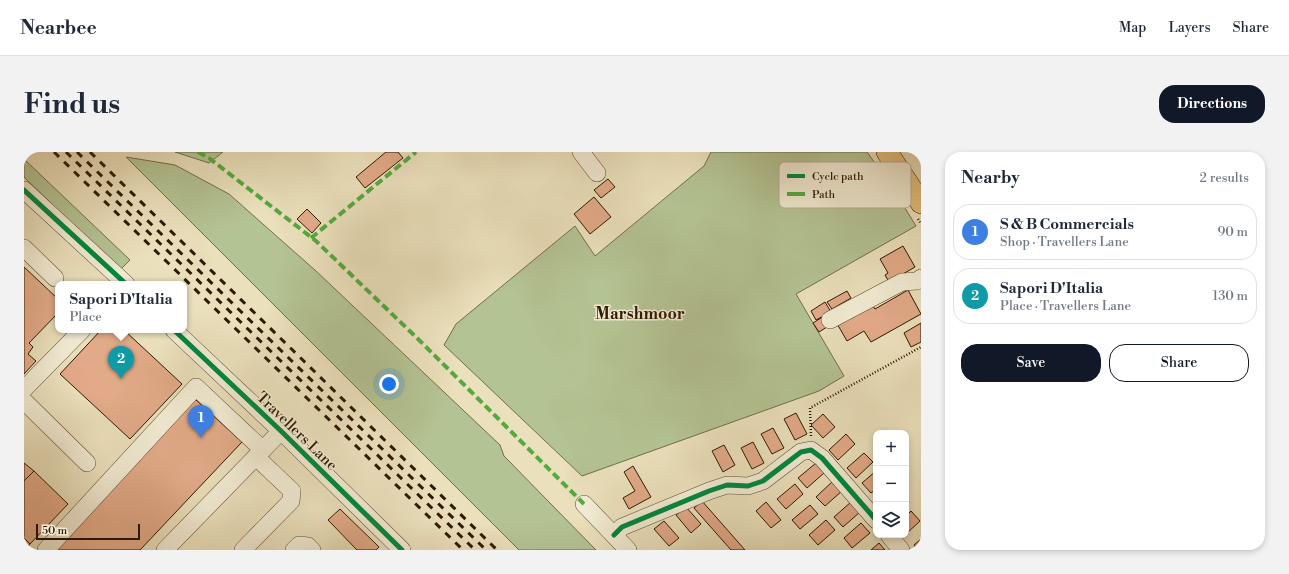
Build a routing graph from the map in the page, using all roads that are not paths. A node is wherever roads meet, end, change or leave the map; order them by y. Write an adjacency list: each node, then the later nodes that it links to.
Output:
1 (581, 152): 4 (street)
2 (887, 152): 3 (main road)
3 (894, 162)
4 (597, 173)
5 (911, 188): 7 (main road)
6 (24, 190): 11 (street)
7 (921, 203)
8 (24, 248): 9 (street)
9 (55, 278)
10 (921, 278): 12 (street)
11 (123, 281)
12 (830, 320)
13 (79, 333): 17 (street)
14 (177, 333): 15 (street, Travellers Lane)
15 (215, 369): 16 (street); 19 (street, Travellers Lane)
16 (196, 387): 20 (street); 27 (street)
17 (24, 390)
18 (24, 401): 21 (street)
19 (280, 431): 20 (street); 26 (street, Travellers Lane)
20 (259, 454): 28 (street); 29 (street)
21 (87, 463)
22 (584, 504): 24 (street)
23 (873, 517): 24 (street)
24 (614, 534): 32 (street)
25 (891, 538): 33 (street)
26 (396, 548)
27 (46, 550)
28 (165, 550)
29 (243, 550)
30 (294, 550): 31 (street)
31 (312, 550)
32 (628, 550)
33 (901, 550)

